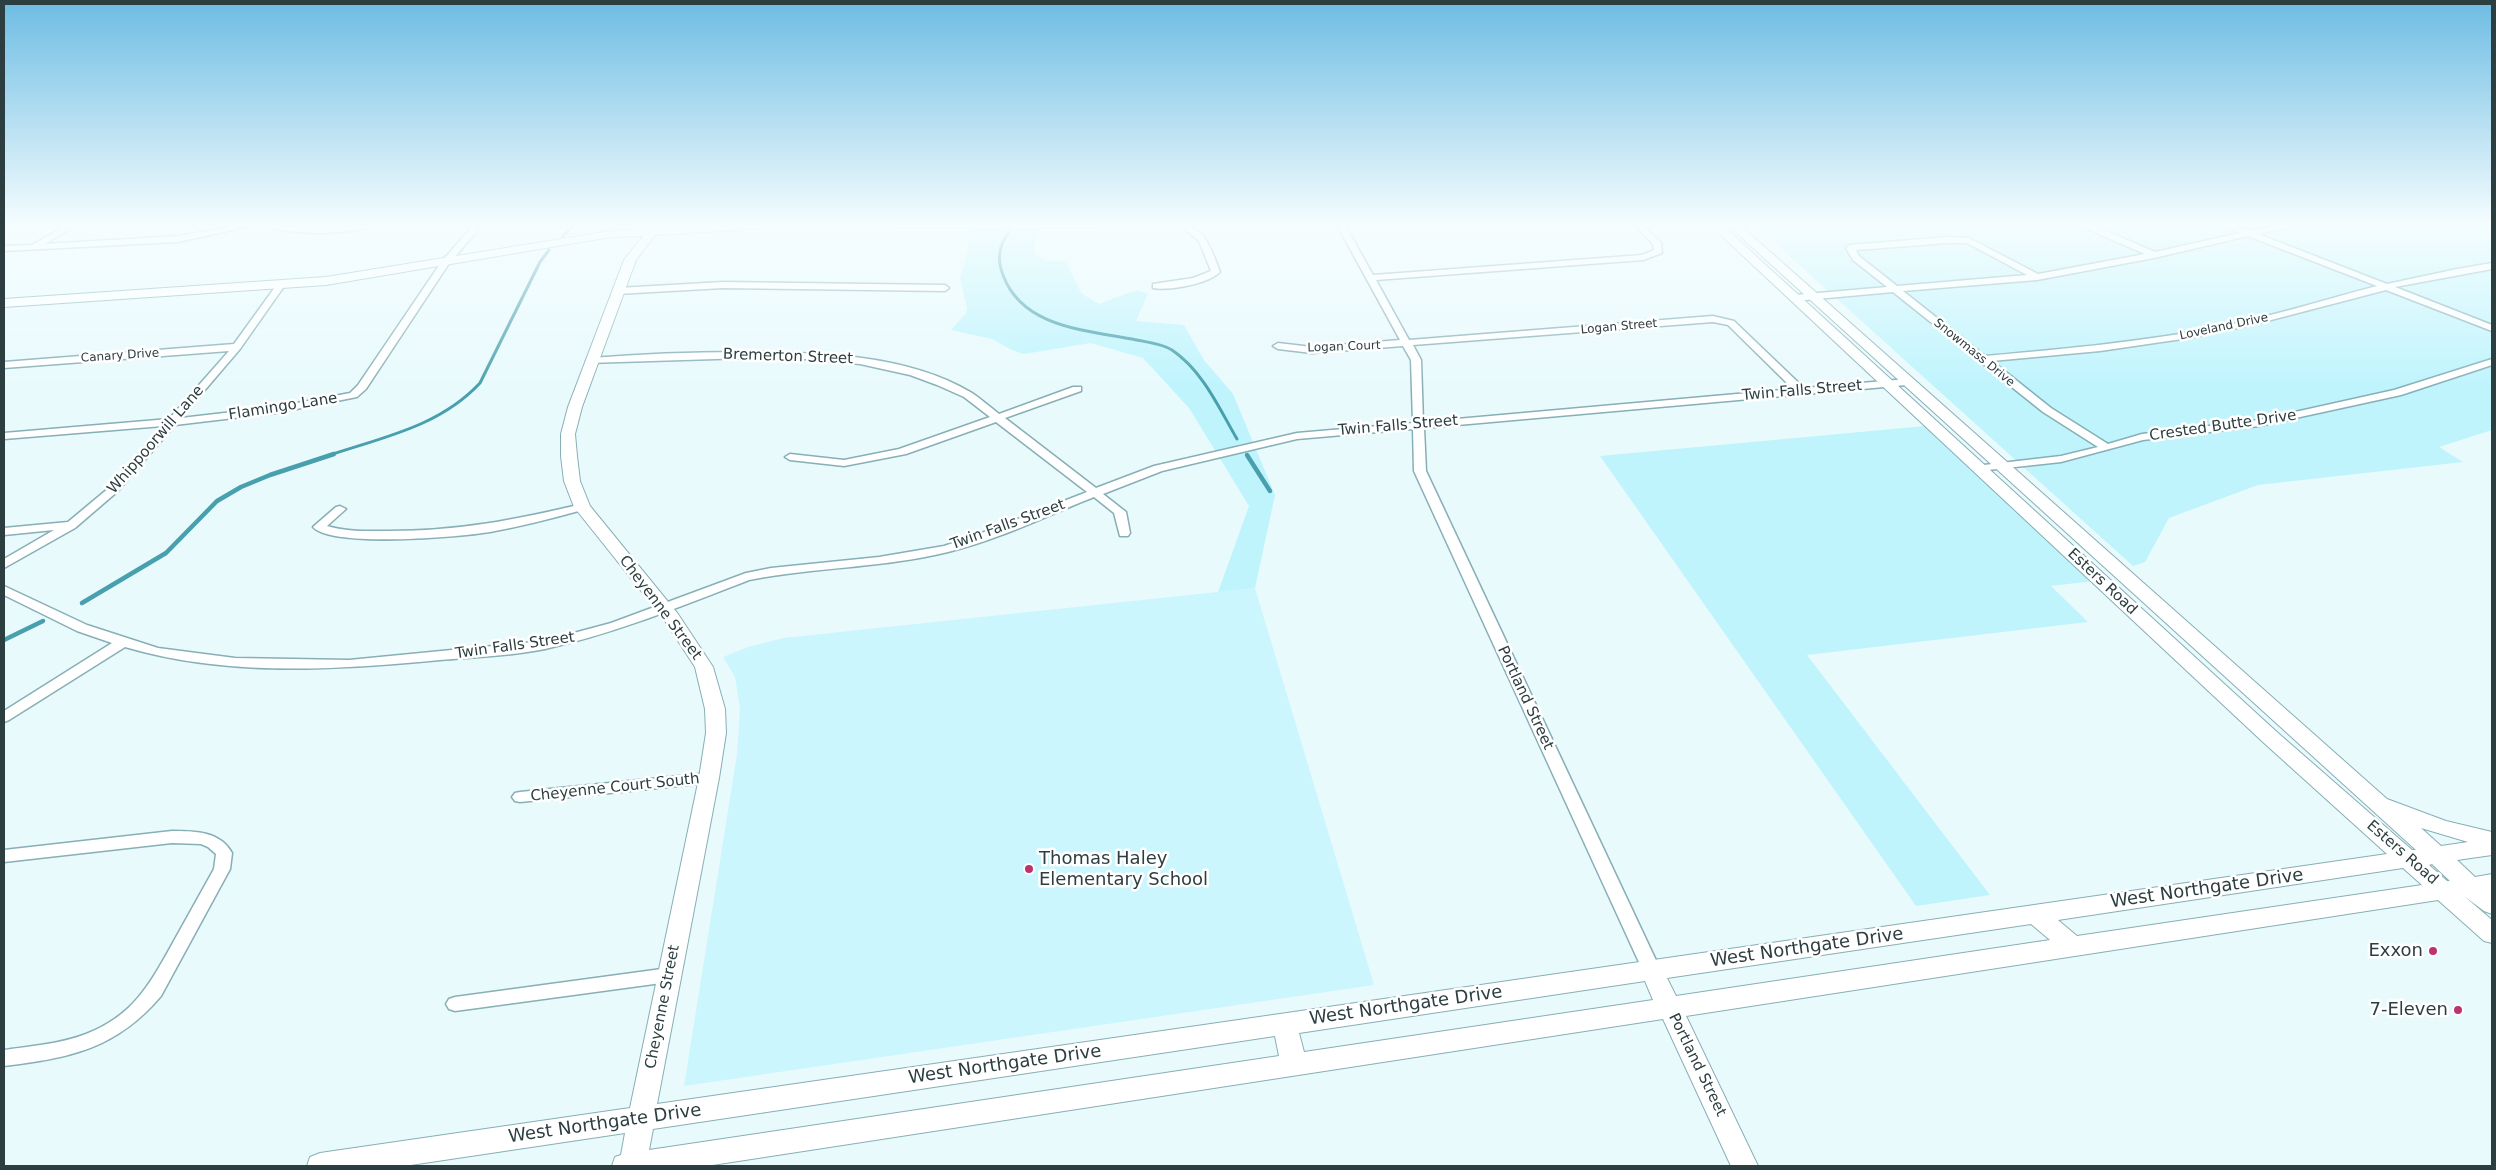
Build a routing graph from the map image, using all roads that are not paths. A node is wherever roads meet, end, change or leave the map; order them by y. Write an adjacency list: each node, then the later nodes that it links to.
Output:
1 (330, 280): 12 (main road)
2 (434, 280): 34 (street, Flamingo Lane)
3 (622, 280): 17 (main road, Cheyenne Street)
4 (1196, 280): 13 (street)
5 (1373, 280): 22 (street, Portland Street)
6 (1776, 280): 19 (main road, Esters Road)
7 (1794, 280): 18 (main road, Esters Road)
8 (1884, 280): 16 (street, Snowmass Drive)
9 (2009, 280): 16 (street)
10 (2367, 280): 14 (street)
11 (2417, 280): 14 (street, Loveland Drive)
12 (281, 285): 20 (main road); 24 (street, Whippoorwill Lane)
13 (1156, 286)
14 (2386, 287): 21 (street); 25 (street, Loveland Drive)
15 (945, 288): 17 (street)
16 (1898, 290): 18 (street); 25 (street, Snowmass Drive)
17 (618, 291): 26 (main road, Cheyenne Street)
18 (1814, 297): 19 (street); 29 (main road, Esters Road)
19 (1796, 298): 30 (main road, Esters Road)
20 (4, 303)
21 (2492, 328)
22 (1409, 344): 23 (street, Logan Court); 32 (street, Logan Street); 35 (street, Portland Street)
23 (1278, 346)
24 (237, 347): 28 (street, Canary Drive); 34 (street, Whippoorwill Lane)
25 (1981, 359): 37 (street, Snowmass Drive)
26 (592, 361): 33 (street, Bremerton Street); 41 (main road, Cheyenne Street)
27 (2492, 362): 37 (street, Crested Butte Drive)
28 (4, 365)
29 (1907, 382): 30 (street, Twin Falls Street); 39 (main road, Esters Road)
30 (1889, 383): 32 (street, Twin Falls Street); 39 (main road, Esters Road)
31 (1077, 389): 33 (street)
32 (1801, 391): 35 (street, Twin Falls Street)
33 (996, 419): 38 (street); 40 (street, Bremerton Street)
34 (173, 422): 36 (street, Flamingo Lane); 43 (street, Whippoorwill Lane)
35 (1417, 425): 40 (street, Twin Falls Street); 65 (street, Portland Street)
36 (4, 436)
37 (2107, 448): 39 (street, Crested Butte Drive)
38 (790, 458)
39 (1989, 467): 52 (main road, Esters Road); 58 (main road, Esters Road)
40 (1094, 493): 45 (street, Bremerton Street); 48 (street, Twin Falls Street)
41 (582, 507): 42 (street); 48 (main road, Cheyenne Street)
42 (340, 509)
43 (71, 525): 44 (street); 46 (street, Whippoorwill Lane)
44 (4, 530)
45 (1124, 533)
46 (4, 564)
47 (4, 590): 49 (street, Twin Falls Street)
48 (663, 608): 49 (street, Twin Falls Street); 51 (main road, Cheyenne Street)
49 (123, 642): 50 (street)
50 (4, 718)
51 (709, 778): 53 (street, Cheyenne Court South); 66 (main road, Cheyenne Street)
52 (2368, 794): 54 (main road); 56 (main road, Esters Road)
53 (520, 797)
54 (2492, 840)
55 (2492, 847): 56 (main road, West Northgate Drive)
56 (2435, 855): 58 (main road, West Northgate Drive); 59 (main road, Esters Road)
57 (4, 856): 70 (street)
58 (2409, 859): 60 (main road, Esters Road); 62 (main road, West Northgate Drive)
59 (2482, 884): 60 (main road); 61 (main road, Esters Road)
60 (2445, 891): 63 (main road, Esters Road); 64 (main road)
61 (2492, 905)
62 (2035, 914): 64 (main road); 65 (main road, West Northgate Drive)
63 (2492, 934)
64 (2072, 946): 68 (main road)
65 (1652, 971): 68 (main road, Portland Street); 69 (main road, West Northgate Drive)
66 (669, 975): 67 (street); 72 (main road, Cheyenne Street)
67 (455, 1004)
68 (1670, 1009): 71 (main road); 75 (main road, Portland Street)
69 (1285, 1024): 71 (main road); 72 (main road, West Northgate Drive)
70 (4, 1058)
71 (1294, 1064): 74 (main road)
72 (641, 1119): 73 (main road, West Northgate Drive); 74 (main road, Cheyenne Street)
73 (320, 1166)
74 (630, 1166)
75 (1746, 1166)

